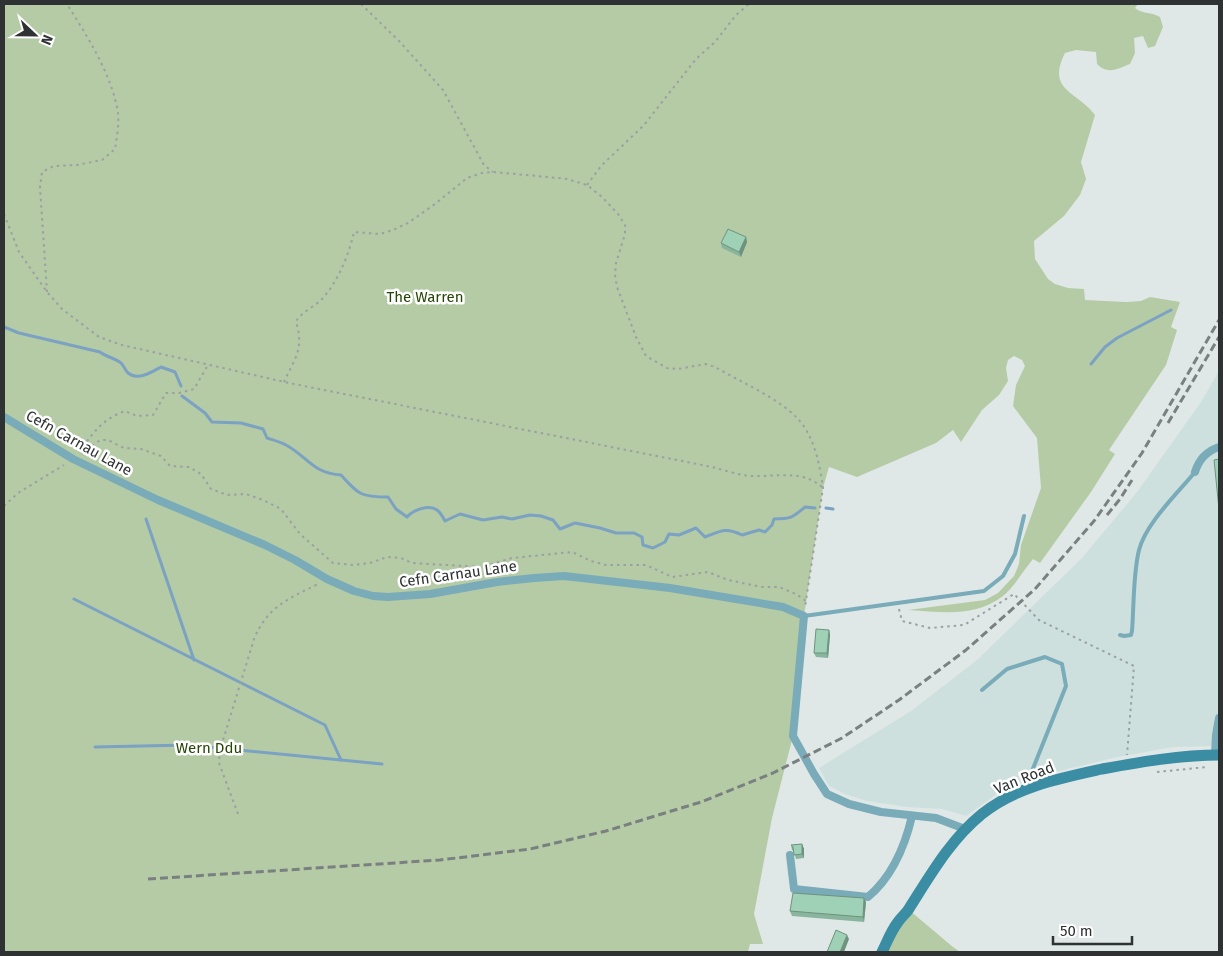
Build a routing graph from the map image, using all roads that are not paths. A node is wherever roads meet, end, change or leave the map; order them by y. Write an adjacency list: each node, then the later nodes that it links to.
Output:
1 (4, 417): 5 (street, Cefn Carnau Lane)
2 (1219, 447): 3 (street)
3 (1195, 472): 6 (lane)
4 (1024, 516): 5 (lane)
5 (804, 616): 11 (street)
6 (1120, 635)
7 (982, 690): 10 (lane)
8 (1219, 718): 9 (street)
9 (1217, 759): 10 (street, Van Road)
10 (1024, 791): 12 (street, Van Road)
11 (912, 816): 12 (street); 13 (street)
12 (965, 829): 14 (street, Van Road)
13 (790, 855)
14 (882, 952)

